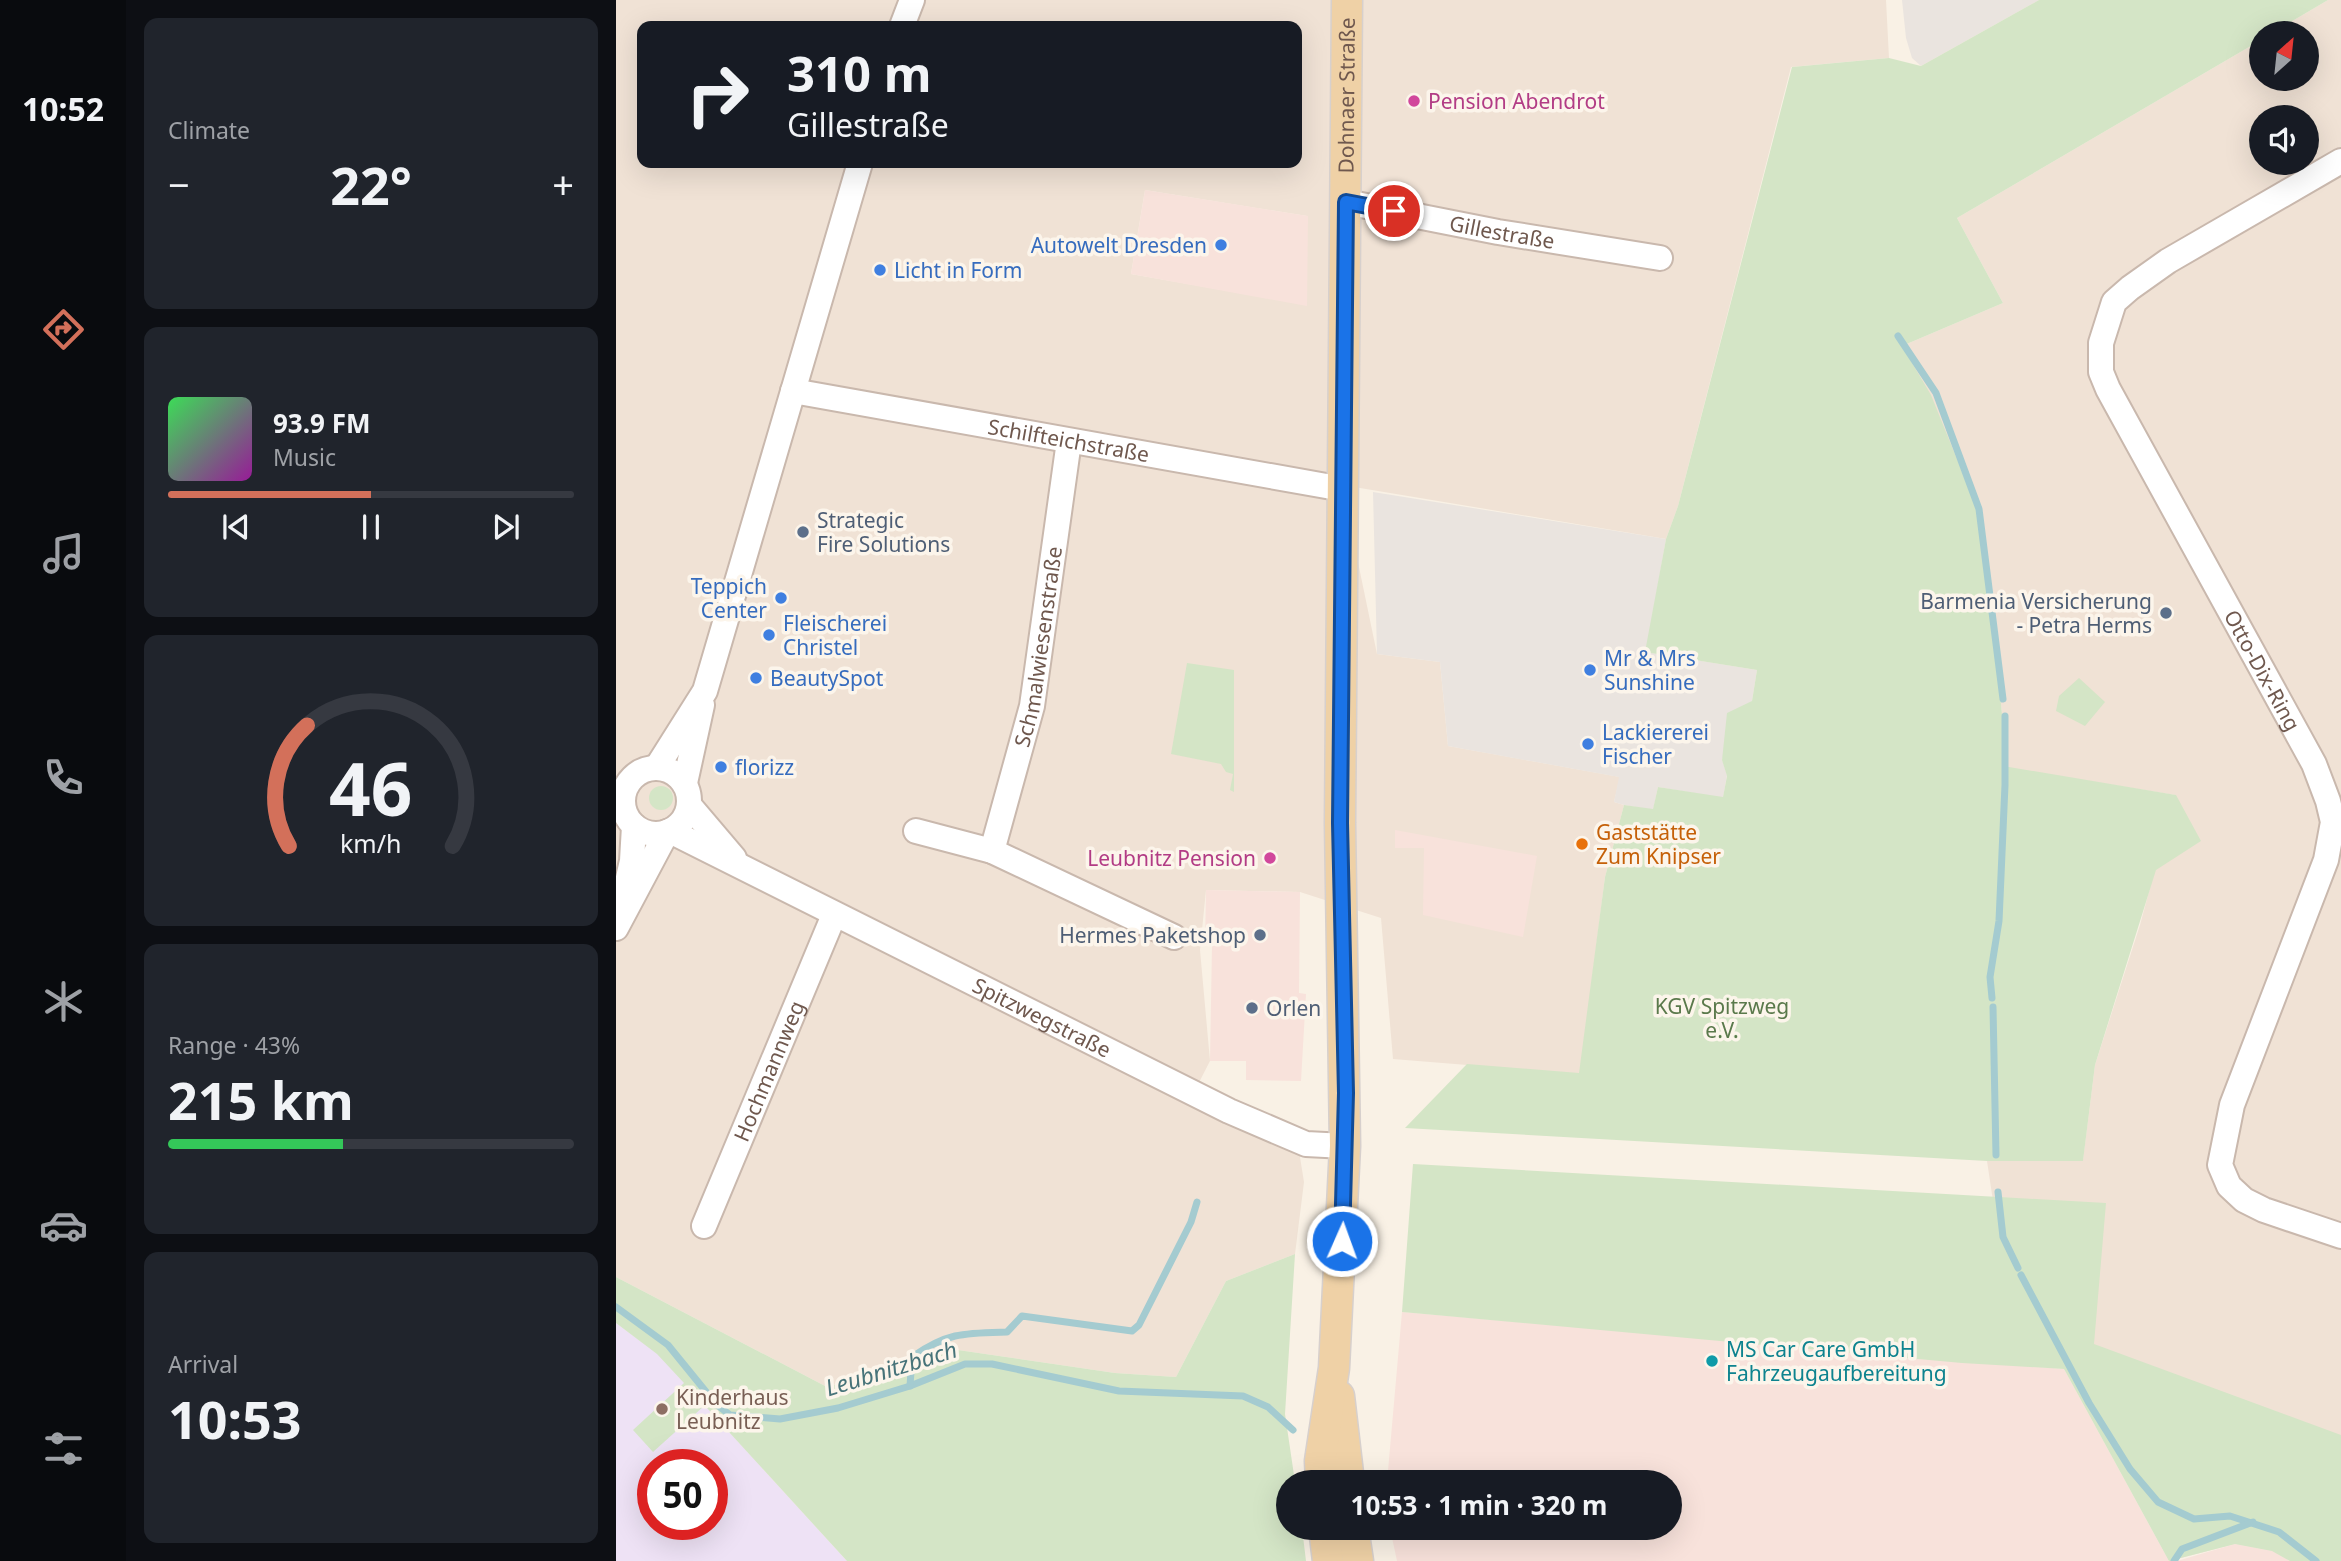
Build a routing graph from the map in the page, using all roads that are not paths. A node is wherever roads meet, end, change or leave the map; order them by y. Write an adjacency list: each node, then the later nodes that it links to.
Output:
1 (912, 0): 3 (street)
2 (1347, 0): 6 (main road, Dohnaer Straße)
3 (904, 21)
4 (2341, 161): 24 (street, Otto-Dix-Ring)
5 (859, 168): 8 (street)
6 (1346, 202): 7 (street, Gillestraße); 10 (main road, Dohnaer Straße)
7 (1660, 258)
8 (793, 391): 9 (street, Schilfteichstraße); 11 (street)
9 (1069, 441): 10 (street, Schilfteichstraße); 17 (street, Schmalwiesenstraße)
10 (1343, 489): 22 (main road, Dohnaer Straße)
11 (705, 691): 12 (street); 13 (street)
12 (636, 772): 13 (street); 14 (street)
13 (687, 794): 16 (street); 18 (street, Spitzwegstraße)
14 (625, 812): 16 (street); 20 (street)
15 (916, 831): 17 (street)
16 (668, 832): 18 (street, Spitzwegstraße); 20 (street)
17 (992, 850): 21 (street)
18 (746, 872): 19 (street, Spitzwegstraße)
19 (834, 915): 22 (street, Spitzwegstraße); 23 (street, Hochmannweg)
20 (617, 926)
21 (1174, 937)
22 (1345, 1146): 25 (main road, Dohnaer Straße)
23 (704, 1226)
24 (2341, 1236)
25 (1334, 1368): 26 (main road, Dohnaer Straße); 27 (main road, Dohnaer Straße)
26 (1320, 1470)
27 (1347, 1470)
28 (1325, 1540): 30 (main road)
29 (1355, 1540): 31 (main road)
30 (1328, 1561)
31 (1358, 1561)

